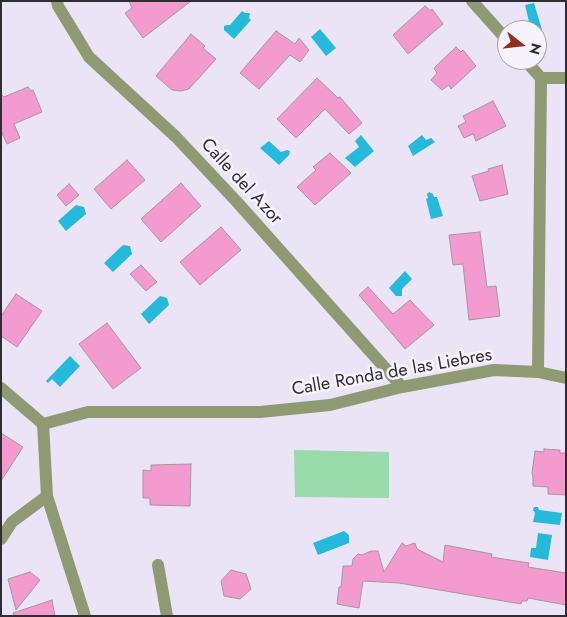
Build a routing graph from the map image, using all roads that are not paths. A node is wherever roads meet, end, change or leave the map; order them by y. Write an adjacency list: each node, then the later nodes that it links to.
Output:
1 (57, 1): 9 (street, Calle del Azor)
2 (472, 1): 3 (street)
3 (497, 29)
4 (534, 70): 5 (street)
5 (541, 78): 6 (street); 7 (street)
6 (566, 78)
7 (538, 372): 8 (street, Calle Ronda de las Liebres); 9 (street, Calle Ronda de las Liebres)
8 (566, 378)
9 (402, 387): 11 (street, Calle Ronda de las Liebres)
10 (1, 388): 11 (street)
11 (43, 424): 12 (street)
12 (47, 496): 13 (street); 15 (street)
13 (1, 539)
14 (158, 565): 16 (street)
15 (85, 616)
16 (167, 616)

